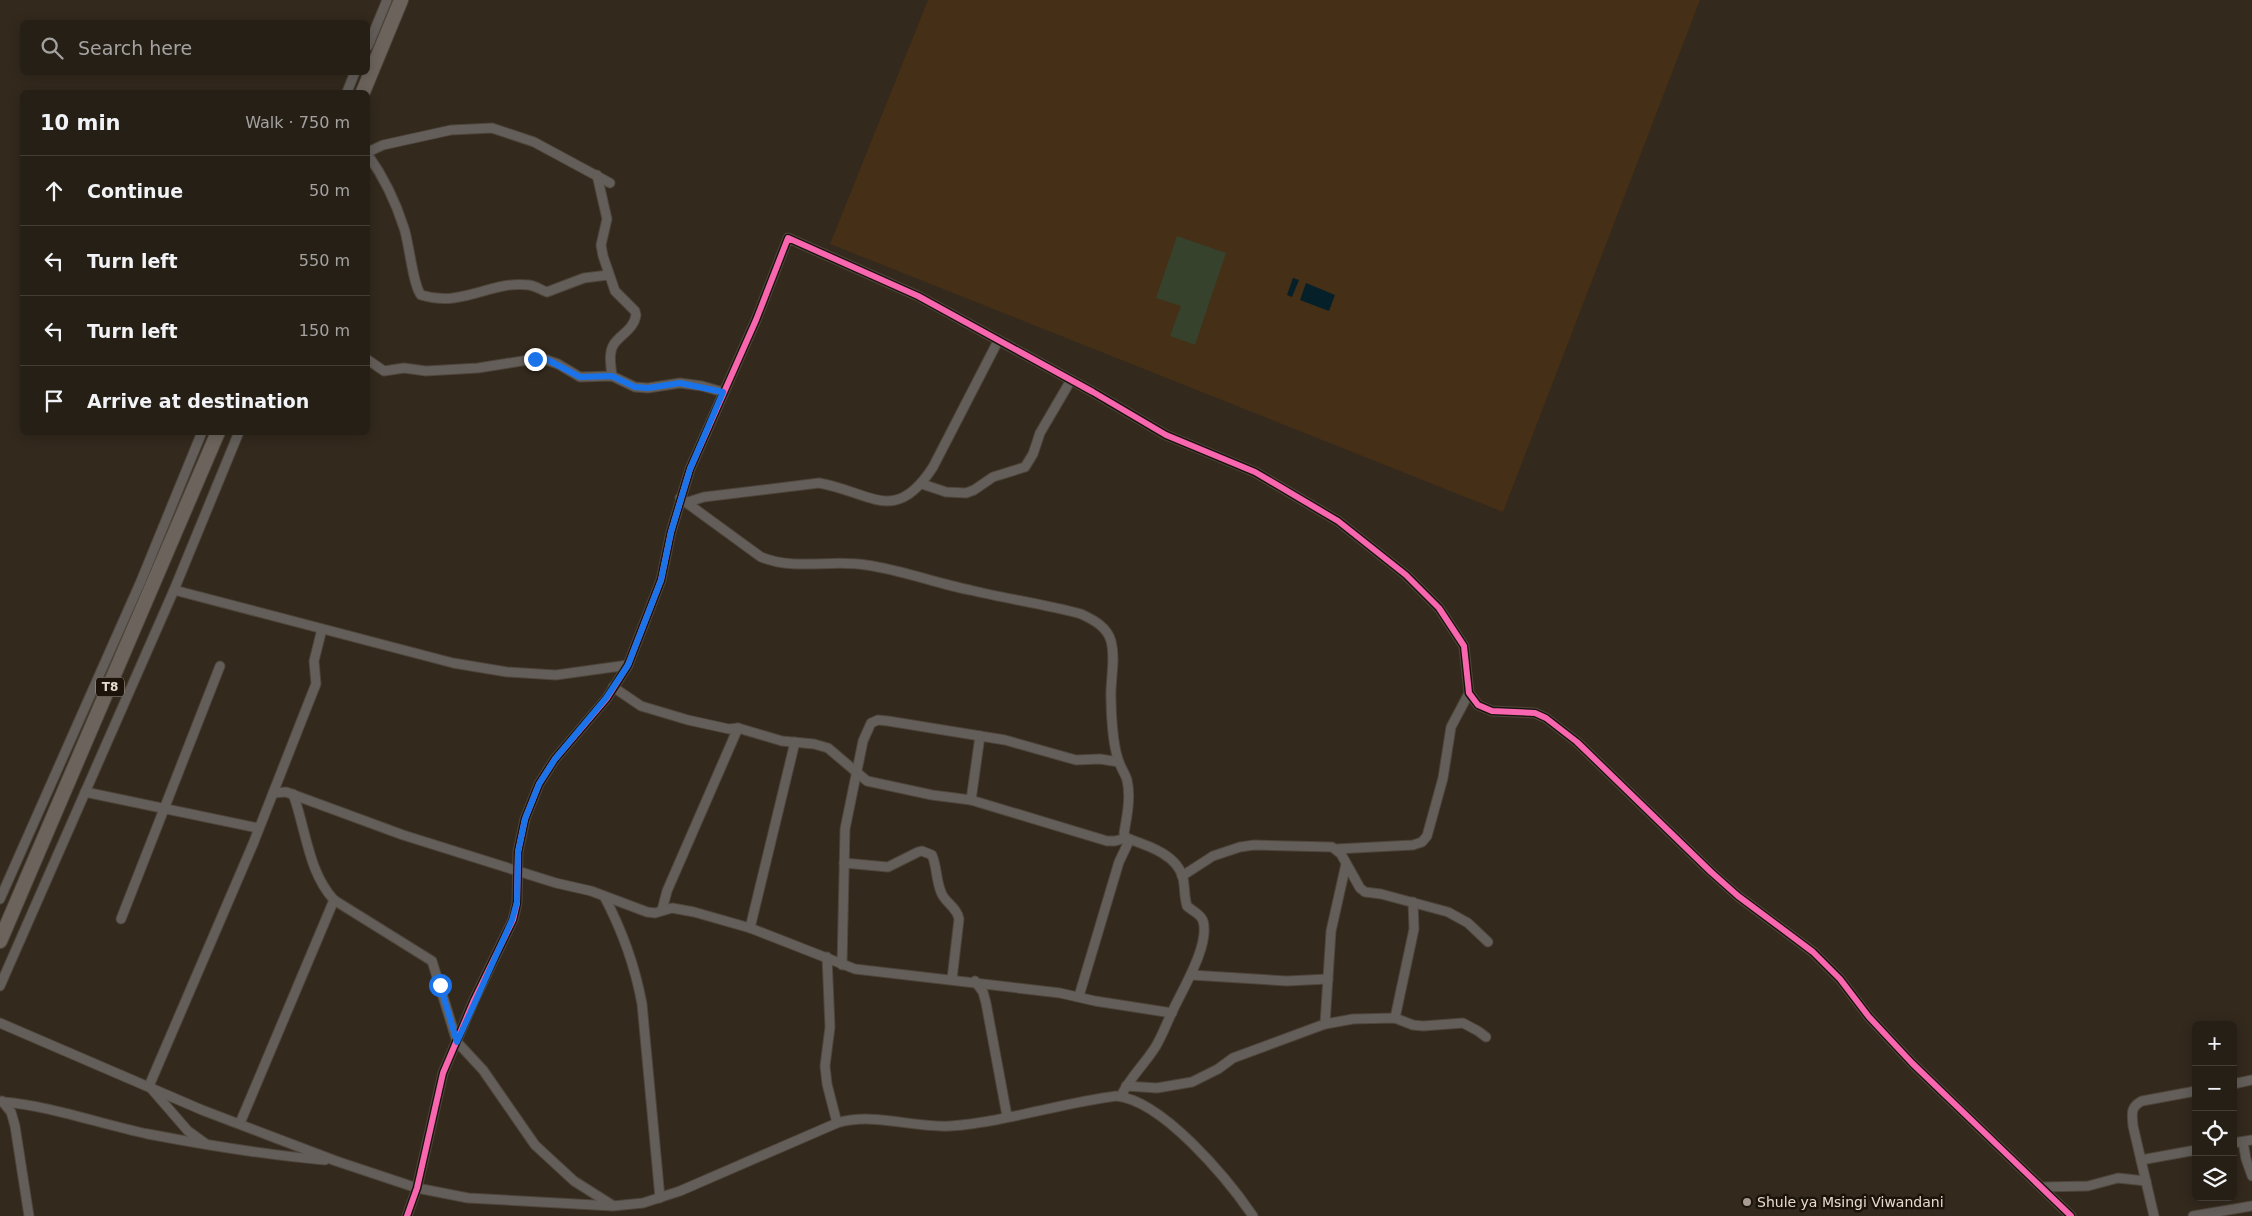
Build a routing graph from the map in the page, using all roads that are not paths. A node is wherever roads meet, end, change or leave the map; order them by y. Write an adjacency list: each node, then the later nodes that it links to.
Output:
1 (387, 0): 3 (street)
2 (401, 0): 6 (highway)
3 (370, 41)
4 (354, 75): 5 (street)
5 (347, 90)
6 (364, 90)
7 (370, 152): 9 (street)
8 (370, 157): 11 (street)
9 (597, 175): 10 (street); 11 (street)
10 (610, 182)
11 (608, 275): 14 (street)
12 (998, 341): 15 (street); 16 (street); 20 (street)
13 (370, 361): 14 (street)
14 (612, 376): 16 (street)
15 (1071, 380): 20 (street); 27 (street)
16 (723, 392): 21 (street)
17 (201, 435): 46 (street)
18 (217, 435): 52 (highway, T8)
19 (238, 435): 22 (street)
20 (922, 484): 21 (street)
21 (684, 500): 24 (street); 31 (street)
22 (174, 590): 23 (street); 33 (street)
23 (322, 629): 24 (street); 34 (street)
24 (628, 665): 26 (street)
25 (220, 666): 37 (street)
26 (613, 688): 28 (street); 43 (street)
27 (1469, 692): 40 (street); 85 (street)
28 (738, 728): 30 (street); 49 (street)
29 (980, 736): 31 (street); 32 (street); 36 (street)
30 (794, 742): 32 (street); 51 (street)
31 (1119, 762): 39 (street)
32 (857, 773): 36 (street); 41 (street)
33 (85, 792): 37 (street); 60 (street)
34 (273, 793): 35 (street); 38 (street)
35 (293, 794): 43 (street); 47 (street)
36 (971, 800): 39 (street)
37 (165, 808): 38 (street); 50 (street)
38 (258, 828): 70 (street)
39 (1128, 838): 44 (street); 61 (street)
40 (1336, 849): 42 (street); 44 (street)
41 (844, 863): 55 (street); 57 (street)
42 (1346, 864): 48 (street); 58 (street)
43 (518, 870): 45 (street); 67 (street)
44 (1182, 876): 56 (street)
45 (604, 896): 49 (street); 87 (street)
46 (0, 899)
47 (334, 900): 67 (street); 76 (street)
48 (1413, 902): 53 (street); 63 (street)
49 (662, 910): 51 (street)
50 (121, 919)
51 (750, 928): 54 (street)
52 (0, 941)
53 (1488, 942)
54 (827, 958): 55 (street); 77 (street)
55 (842, 965): 57 (street)
56 (1192, 975): 58 (street); 62 (street)
57 (952, 979): 59 (street)
58 (1328, 979): 65 (street)
59 (975, 981): 61 (street); 75 (street)
60 (0, 986)
61 (1079, 996): 62 (street)
62 (1172, 1013): 71 (street)
63 (1395, 1018): 65 (street); 66 (street)
64 (0, 1023): 70 (street)
65 (1325, 1024): 71 (street)
66 (1486, 1037)
67 (457, 1042): 86 (street); 88 (street)
68 (2252, 1080): 69 (street)
69 (2237, 1083)
70 (148, 1086): 76 (street); 79 (street)
71 (1126, 1086): 73 (street)
72 (2192, 1092): 81 (street)
73 (1121, 1096): 75 (street); 92 (street)
74 (2, 1101): 79 (street); 90 (street)
75 (1007, 1116): 77 (street)
76 (240, 1123): 82 (street)
77 (837, 1123): 87 (street)
78 (2248, 1141): 83 (street)
79 (206, 1144): 82 (street)
80 (2192, 1151): 81 (street)
81 (2141, 1160): 84 (street)
82 (336, 1161): 86 (street)
83 (2252, 1176)
84 (2146, 1181): 85 (street); 94 (street)
85 (2042, 1187): 93 (street)
86 (417, 1188): 88 (street); 91 (street)
87 (660, 1198): 88 (street)
88 (613, 1206)
89 (2252, 1206): 95 (street)
90 (29, 1216)
91 (406, 1216)
92 (1253, 1216)
93 (2071, 1216)
94 (2154, 1216)
95 (2193, 1216)

